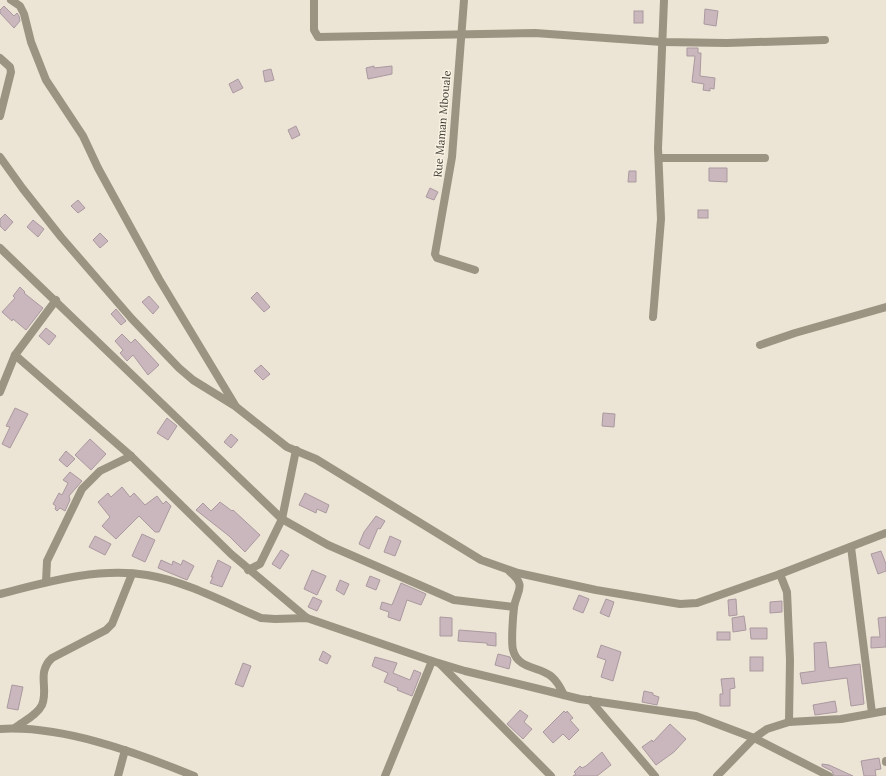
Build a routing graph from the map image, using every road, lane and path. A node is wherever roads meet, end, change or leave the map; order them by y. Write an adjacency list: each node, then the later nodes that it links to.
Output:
1 (11, 0): 21 (street)
2 (314, 0): 5 (street)
3 (464, 0): 5 (street, Rue Maman Mbouale)
4 (664, 0): 7 (street)
5 (460, 35): 7 (street); 14 (street, Rue Maman Mbouale)
6 (825, 40): 7 (street)
7 (662, 42): 11 (street)
8 (0, 58): 9 (street)
9 (0, 116)
10 (0, 157): 21 (street)
11 (659, 158): 12 (street); 17 (street)
12 (765, 158)
13 (0, 248): 15 (street)
14 (475, 270)
15 (56, 300): 19 (street); 24 (street)
16 (886, 307): 18 (street)
17 (653, 317)
18 (760, 345)
19 (15, 355): 20 (street); 23 (street)
20 (0, 392)
21 (235, 406): 22 (street)
22 (296, 450): 24 (street); 27 (street)
23 (131, 456): 28 (street); 31 (street)
24 (282, 519): 28 (street); 33 (street)
25 (886, 532): 26 (street)
26 (851, 547): 30 (street); 39 (street)
27 (506, 569): 30 (street); 33 (street)
28 (248, 570): 34 (street)
29 (132, 574): 31 (street); 34 (street); 41 (street)
30 (780, 574): 40 (street)
31 (46, 582): 32 (street)
32 (0, 594)
33 (514, 607): 36 (street)
34 (307, 618): 35 (street)
35 (436, 663): 36 (street); 47 (street); 48 (street)
36 (564, 695): 37 (street)
37 (590, 700): 43 (street); 49 (street)
38 (886, 710): 39 (street)
39 (872, 713): 40 (street)
40 (788, 722): 43 (street)
41 (16, 728): 42 (street); 44 (street)
42 (0, 729)
43 (754, 738): 50 (street); 51 (street)
44 (125, 750): 45 (street); 46 (street)
45 (118, 776)
46 (194, 776)
47 (385, 776)
48 (550, 776)
49 (655, 776)
50 (717, 776)
51 (828, 776)

